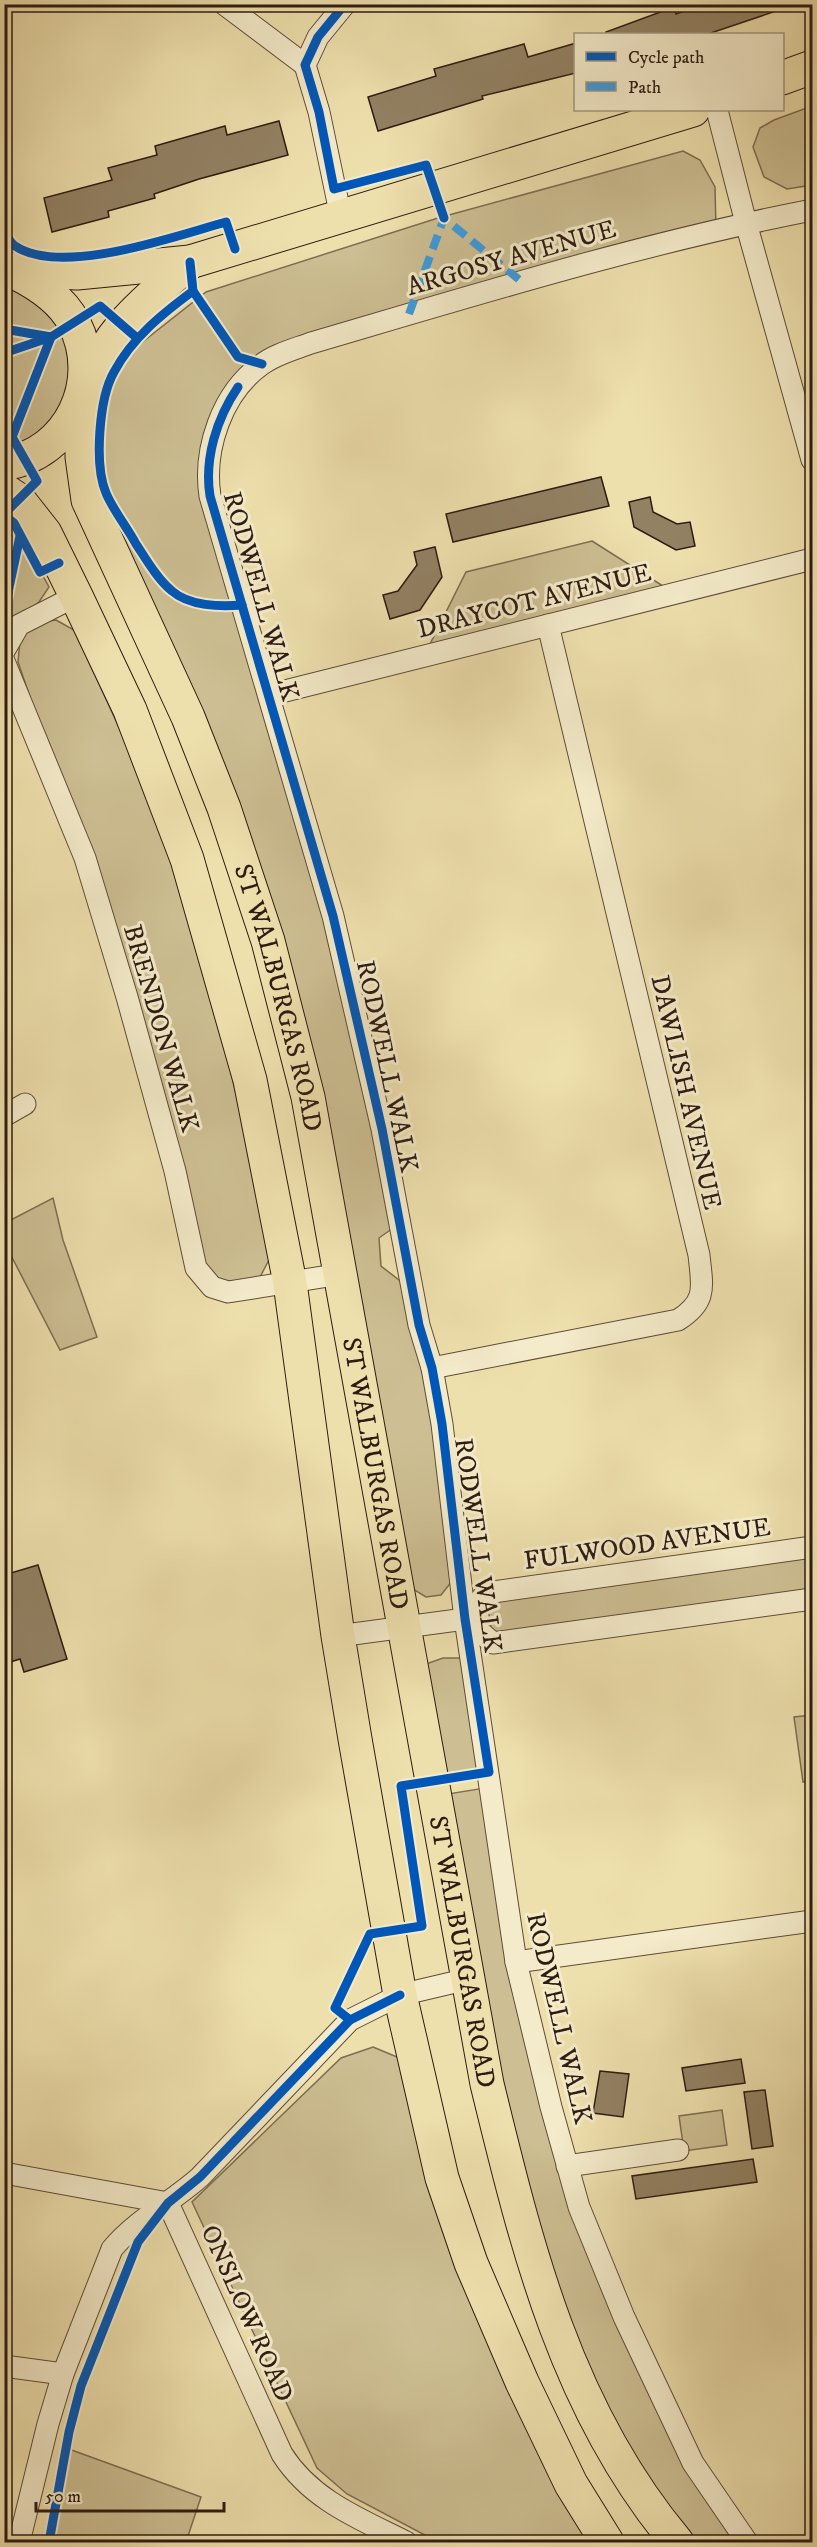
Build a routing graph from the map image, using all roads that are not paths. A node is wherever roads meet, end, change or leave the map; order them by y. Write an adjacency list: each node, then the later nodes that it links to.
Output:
1 (345, 4): 3 (street)
2 (239, 8): 3 (street)
3 (305, 65): 9 (street)
4 (813, 67): 5 (main road)
5 (784, 78)
6 (690, 111): 9 (main road)
7 (717, 111): 10 (street)
8 (813, 210): 10 (street, ARGOSY AVENUE)
9 (341, 217): 11 (main road)
10 (746, 223): 13 (street, ARGOSY AVENUE); 15 (street)
11 (190, 262): 12 (main road); 14 (main road)
12 (6, 268): 14 (main road, ST WALBURGAS ROAD)
13 (238, 387): 23 (street, RODWELL WALK)
14 (83, 396): 16 (main road); 26 (main road, ST WALBURGAS ROAD)
15 (813, 460)
16 (4, 464)
17 (4, 490): 19 (main road, ST WALBURGAS ROAD)
18 (813, 559): 20 (street, DRAYCOT AVENUE)
19 (76, 596): 21 (street); 27 (main road, ST WALBURGAS ROAD)
20 (548, 624): 23 (street, DRAYCOT AVENUE); 28 (street, DAWLISH AVENUE)
21 (4, 651)
22 (4, 661): 27 (street, BRENDON WALK)
23 (269, 695): 28 (street, RODWELL WALK)
24 (25, 1104): 25 (street)
25 (4, 1116)
26 (341, 1274): 27 (street, BRENDON WALK); 32 (main road, ST WALBURGAS ROAD)
27 (290, 1283): 33 (main road, ST WALBURGAS ROAD)
28 (432, 1368): 31 (street, RODWELL WALK)
29 (813, 1547): 31 (street, FULWOOD AVENUE)
30 (813, 1599): 31 (street)
31 (465, 1619): 32 (street); 35 (street, RODWELL WALK)
32 (404, 1626): 33 (street); 36 (main road, ST WALBURGAS ROAD)
33 (338, 1636): 37 (main road, ST WALBURGAS ROAD)
34 (813, 1921): 35 (street)
35 (516, 1962): 39 (street, RODWELL WALK)
36 (468, 1979): 37 (street); 47 (main road, ST WALBURGAS ROAD)
37 (400, 1995): 41 (street); 46 (main road, ST WALBURGAS ROAD)
38 (678, 2150): 39 (street)
39 (567, 2166): 48 (street, RODWELL WALK)
40 (4, 2173): 41 (street)
41 (168, 2203): 43 (street); 45 (street, ONSLOW ROAD)
42 (4, 2366): 43 (street)
43 (63, 2374): 44 (street)
44 (19, 2542)
45 (406, 2542)
46 (607, 2542)
47 (677, 2542)
48 (747, 2542)

